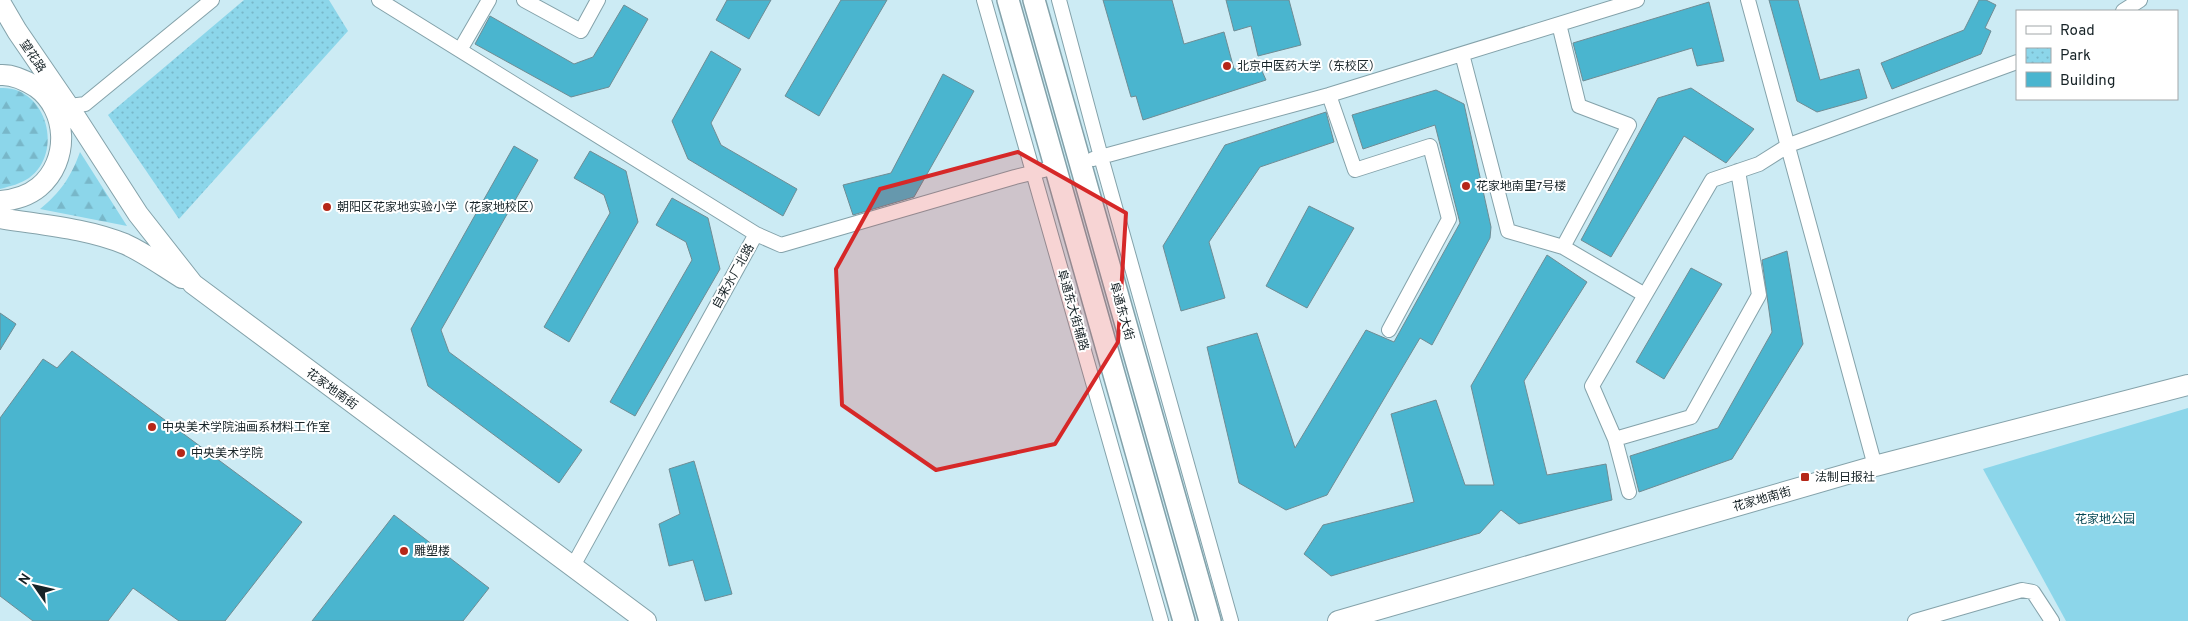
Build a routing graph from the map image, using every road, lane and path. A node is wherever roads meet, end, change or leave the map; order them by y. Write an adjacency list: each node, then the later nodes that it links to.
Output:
1 (212, 0): 21 (street)
2 (379, 0): 16 (street)
3 (488, 0): 16 (street)
4 (524, 0): 5 (street)
5 (598, 0)
6 (984, 0): 27 (street, 阜通东大街辅路)
7 (1008, 0): 25 (main road, 阜通东大街)
8 (1034, 0): 24 (main road, 阜通东大街)
9 (1059, 0): 23 (street)
10 (1637, 0): 15 (street)
11 (1748, 0): 22 (street)
12 (2140, 0): 14 (street)
13 (0, 2): 21 (street, 望花路)
14 (2125, 10)
15 (1559, 24): 17 (street); 33 (street)
16 (460, 50): 32 (street)
17 (1462, 54): 20 (street); 33 (street)
18 (2016, 62): 22 (street)
19 (0, 75): 21 (street)
20 (1329, 95): 23 (street); 36 (street)
21 (61, 110): 28 (street); 34 (street, 花家地南街)
22 (1788, 145): 26 (street); 39 (street)
23 (1101, 157): 24 (street); 46 (street)
24 (1080, 163): 45 (main road, 阜通东大街)
25 (1056, 167): 27 (street, 自来水厂北路); 44 (main road, 阜通东大街)
26 (1738, 171): 35 (street); 38 (street)
27 (1034, 172): 32 (street, 自来水厂北路); 43 (street, 阜通东大街辅路)
28 (0, 202)
29 (0, 208): 31 (street)
30 (0, 218): 31 (street)
31 (22, 222): 34 (street)
32 (756, 234): 41 (street, 自来水厂北路)
33 (1562, 247): 35 (street)
34 (193, 284): 41 (street, 花家地南街)
35 (1645, 295): 38 (street)
36 (1389, 330)
37 (2188, 385): 39 (street, 花家地南街)
38 (1615, 439): 40 (street)
39 (1875, 466): 47 (street, 花家地南街)
40 (1629, 492)
41 (573, 566): 42 (street, 花家地南街)
42 (646, 621)
43 (1162, 621)
44 (1184, 621)
45 (1210, 621)
46 (1231, 621)
47 (1338, 621)
48 (1915, 621): 49 (street)
49 (2052, 621)

